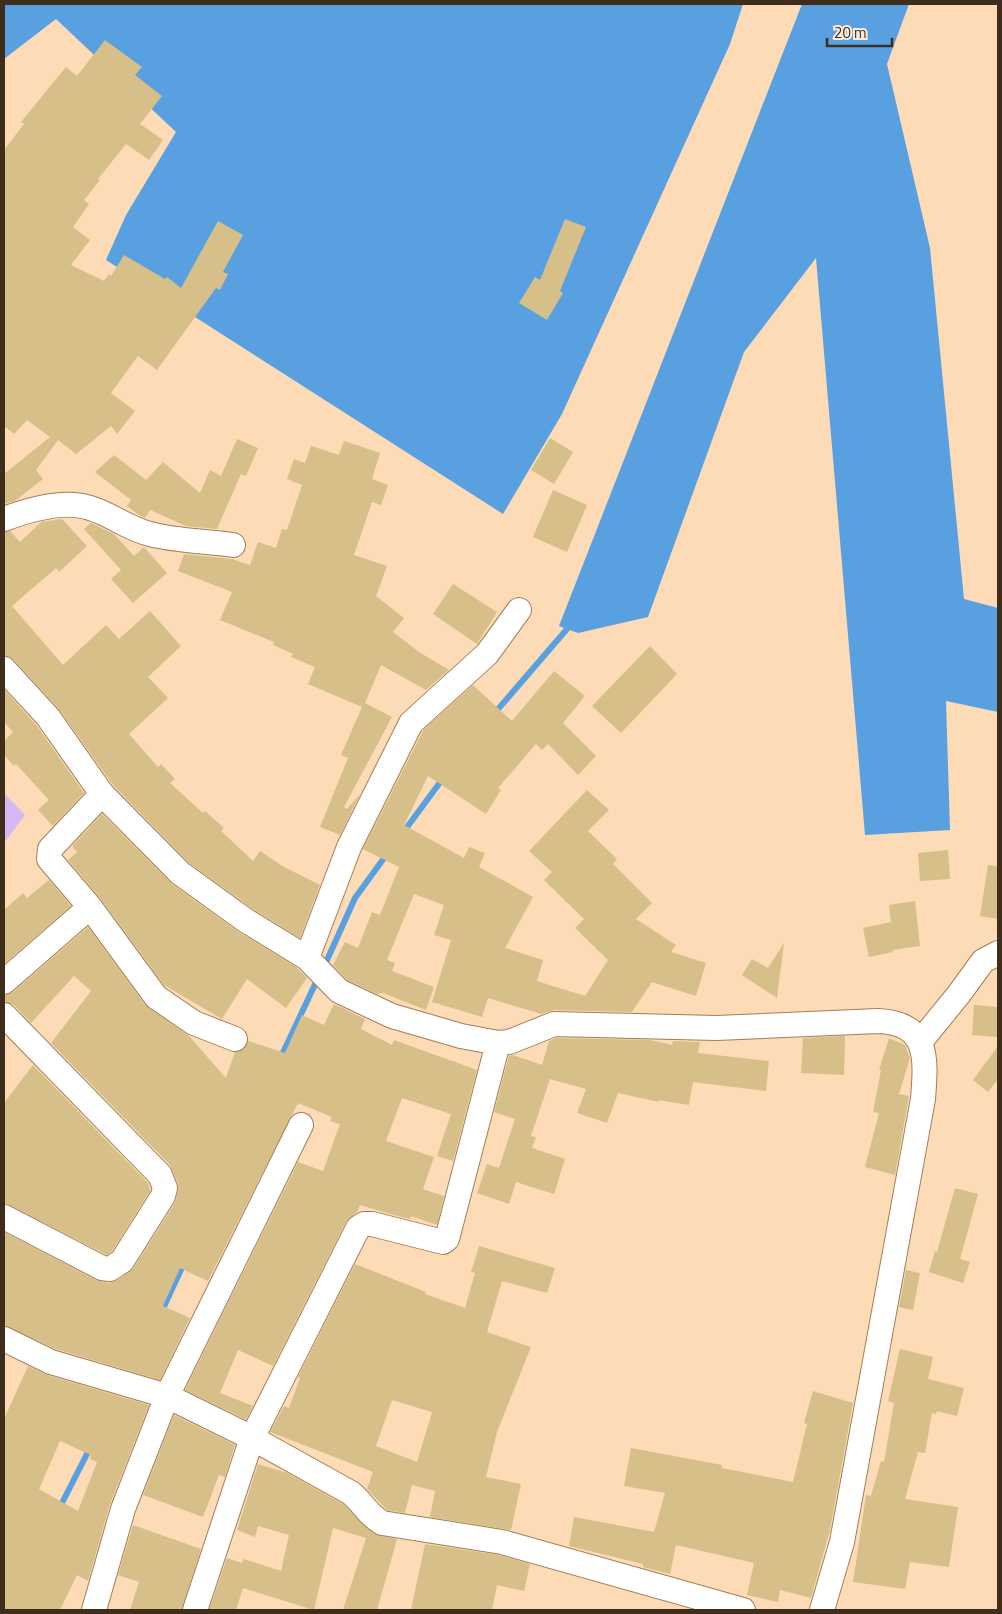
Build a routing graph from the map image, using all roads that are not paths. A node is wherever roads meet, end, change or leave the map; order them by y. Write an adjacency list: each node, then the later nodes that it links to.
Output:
1 (4, 519): 2 (street)
2 (234, 545)
3 (519, 610): 8 (street)
4 (4, 669): 5 (street)
5 (102, 794): 6 (street); 8 (street)
6 (90, 908): 9 (street); 11 (street)
7 (998, 953): 13 (street)
8 (311, 962): 12 (street)
9 (4, 982)
10 (4, 1015): 15 (street)
11 (235, 1039)
12 (498, 1042): 13 (street); 18 (street)
13 (920, 1042): 22 (street)
14 (301, 1126): 17 (street)
15 (4, 1217)
16 (4, 1339): 17 (street)
17 (167, 1396): 18 (street); 19 (street)
18 (252, 1438): 20 (street); 21 (street)
19 (94, 1610)
20 (195, 1610)
21 (743, 1610)
22 (822, 1610)

